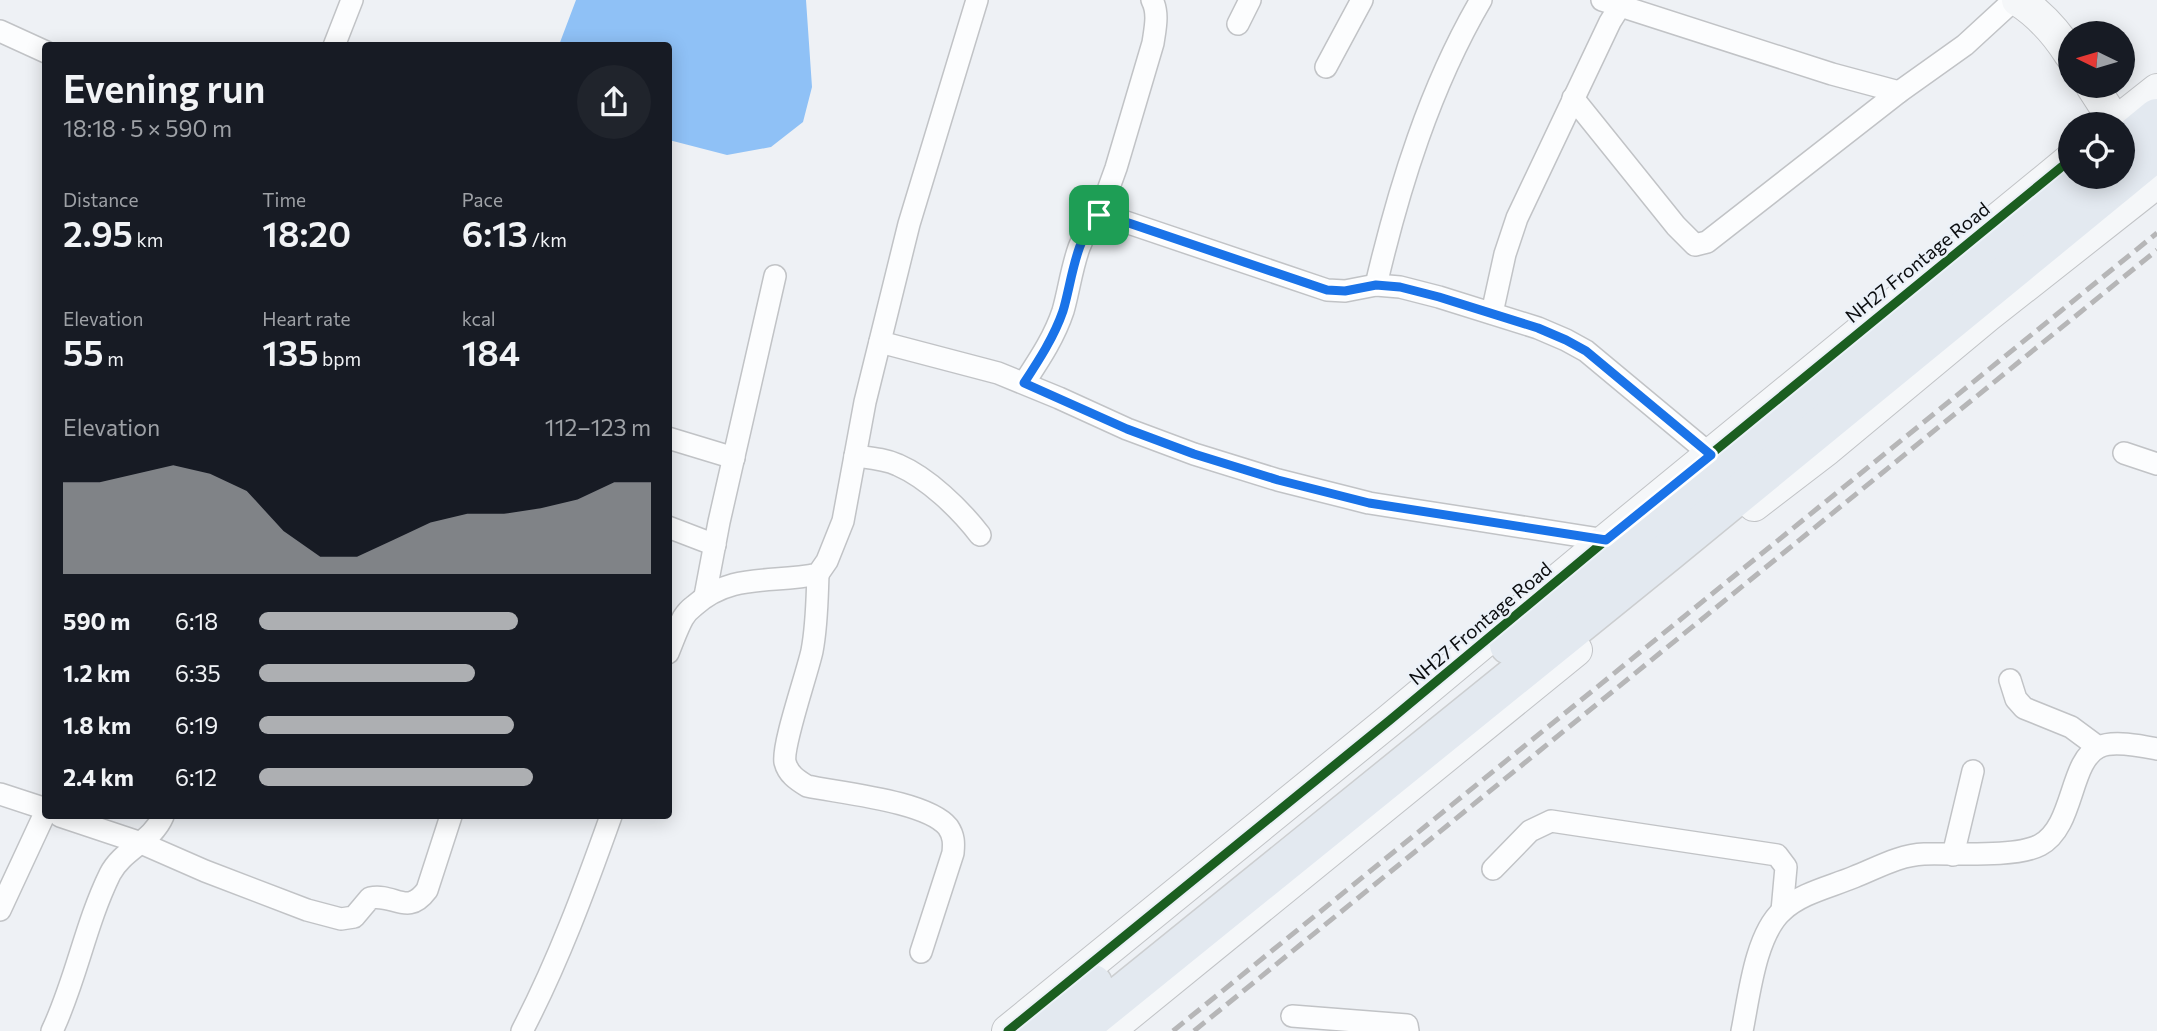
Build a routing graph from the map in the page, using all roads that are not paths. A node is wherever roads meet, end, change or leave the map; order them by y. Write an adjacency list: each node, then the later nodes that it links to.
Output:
1 (352, 0): 12 (street)
2 (977, 0): 29 (street)
3 (1152, 0): 25 (street)
4 (1250, 0): 9 (street)
5 (1362, 0): 14 (street)
6 (1481, 0): 27 (street)
7 (2016, 0): 11 (street); 16 (street)
8 (1611, 3): 16 (street); 17 (street)
9 (1238, 24)
10 (0, 31): 13 (street)
11 (2058, 35)
12 (336, 42)
13 (42, 50)
14 (1326, 66)
15 (2157, 90): 18 (street)
16 (1899, 92): 17 (street)
17 (1573, 98): 28 (street)
18 (2135, 113)
19 (2157, 118): 20 (highway)
20 (2135, 125)
21 (2157, 151): 66 (highway)
22 (2058, 170): 33 (street, NH27 Frontage Road)
23 (2157, 182): 67 (street)
24 (2069, 189): 65 (highway)
25 (1099, 215): 27 (street); 30 (street)
26 (775, 276): 35 (street)
27 (1376, 285): 28 (street)
28 (1492, 313): 33 (street)
29 (880, 342): 30 (street); 34 (street)
30 (1024, 383): 39 (street)
31 (672, 439): 35 (street)
32 (2124, 453): 36 (street)
33 (1711, 455): 39 (street, NH27 Frontage Road)
34 (855, 456): 38 (street); 41 (street)
35 (734, 458): 40 (street)
36 (2157, 464)
37 (672, 529): 40 (street)
38 (980, 535)
39 (1606, 540): 64 (street, NH27 Frontage Road)
40 (715, 545): 42 (street)
41 (818, 574): 42 (street); 60 (street)
42 (705, 596): 43 (street)
43 (672, 644)
44 (2010, 680): 45 (street)
45 (2098, 747): 46 (street); 56 (street)
46 (2157, 748)
47 (1973, 771): 56 (street)
48 (0, 794): 49 (street)
49 (42, 809)
50 (42, 819): 58 (street)
51 (70, 819): 55 (street)
52 (162, 819): 55 (street)
53 (450, 819): 55 (street)
54 (610, 819): 63 (street)
55 (141, 843): 62 (street)
56 (1953, 855): 59 (street)
57 (1493, 869): 59 (street)
58 (0, 910)
59 (1782, 911): 69 (street)
60 (921, 952)
61 (1292, 1016): 68 (street)
62 (52, 1031)
63 (522, 1031)
64 (1008, 1031)
65 (1035, 1031)
66 (1076, 1031)
67 (1108, 1031)
68 (1408, 1031)
69 (1742, 1031)

